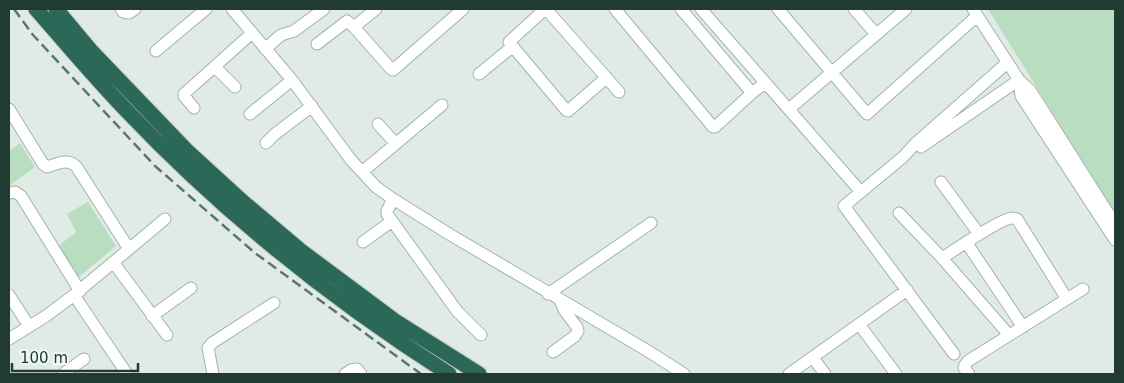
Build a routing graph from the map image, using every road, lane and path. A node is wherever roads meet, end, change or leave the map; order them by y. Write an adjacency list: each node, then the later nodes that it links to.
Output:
1 (36, 9): 89 (highway)
2 (56, 9): 90 (highway)
3 (120, 9): 4 (street)
4 (135, 9)
5 (206, 9): 24 (street)
6 (232, 9): 19 (street)
7 (324, 9): 23 (street)
8 (376, 9): 18 (street)
9 (463, 9): 18 (street)
10 (546, 9): 22 (street); 29 (street)
11 (615, 9): 35 (street)
12 (681, 9): 35 (street)
13 (701, 9): 32 (street)
14 (778, 9): 27 (street)
15 (854, 9): 20 (street)
16 (906, 9): 20 (street)
17 (975, 12): 25 (street); 27 (street)
18 (354, 28): 21 (street)
19 (252, 34): 23 (street); 26 (street)
20 (876, 34): 27 (street)
21 (317, 44)
22 (512, 47): 28 (street); 29 (street)
23 (265, 49): 30 (street)
24 (156, 51)
25 (1007, 63): 31 (street); 45 (street)
26 (215, 67): 33 (street); 38 (street)
27 (832, 72): 40 (street)
28 (480, 74)
29 (606, 78): 34 (street)
30 (292, 80): 37 (street); 41 (street)
31 (1019, 80): 45 (street); 55 (street); 57 (street)
32 (765, 83): 35 (street); 40 (street)
33 (235, 87)
34 (619, 92)
35 (752, 93)
36 (442, 105): 44 (street)
37 (312, 106): 43 (street); 46 (street)
38 (194, 108)
39 (9, 109): 60 (street)
40 (789, 109): 48 (street)
41 (250, 114)
42 (378, 124): 44 (street)
43 (266, 143)
44 (396, 144): 46 (street)
45 (904, 157): 48 (street)
46 (362, 172): 50 (street)
47 (941, 182): 56 (street)
48 (861, 192): 65 (street)
49 (9, 193): 66 (street)
50 (392, 199): 53 (street); 67 (street)
51 (899, 213): 61 (street)
52 (165, 219): 60 (street)
53 (392, 220): 58 (street); 77 (street)
54 (651, 223): 67 (street)
55 (1115, 224)
56 (979, 234): 59 (street); 69 (street)
57 (1115, 240)
58 (363, 242)
59 (966, 242): 61 (street); 75 (street)
60 (129, 249): 62 (street)
61 (942, 258): 78 (street)
62 (114, 262): 66 (street); 72 (street)
63 (191, 288): 72 (street)
64 (1083, 289): 69 (street)
65 (907, 290): 73 (street); 81 (street)
66 (77, 293): 74 (street); 85 (street)
67 (548, 294): 70 (street)
68 (9, 296): 74 (street)
69 (1067, 299): 75 (street)
70 (560, 300): 80 (street); 91 (street)
71 (274, 303): 86 (street)
72 (152, 316): 76 (street)
73 (859, 324): 82 (street); 94 (street)
74 (29, 326): 79 (street)
75 (1023, 327): 78 (street)
76 (167, 335)
77 (481, 335)
78 (1009, 335): 95 (street)
79 (9, 339)
80 (553, 352)
81 (954, 354)
82 (812, 358): 92 (street); 93 (street)
83 (84, 359): 84 (street)
84 (63, 374)
85 (127, 374)
86 (213, 374)
87 (345, 374): 88 (street)
88 (361, 374)
89 (449, 374)
90 (478, 374)
91 (684, 374)
92 (789, 374)
93 (824, 374)
94 (896, 374)
95 (969, 374)

